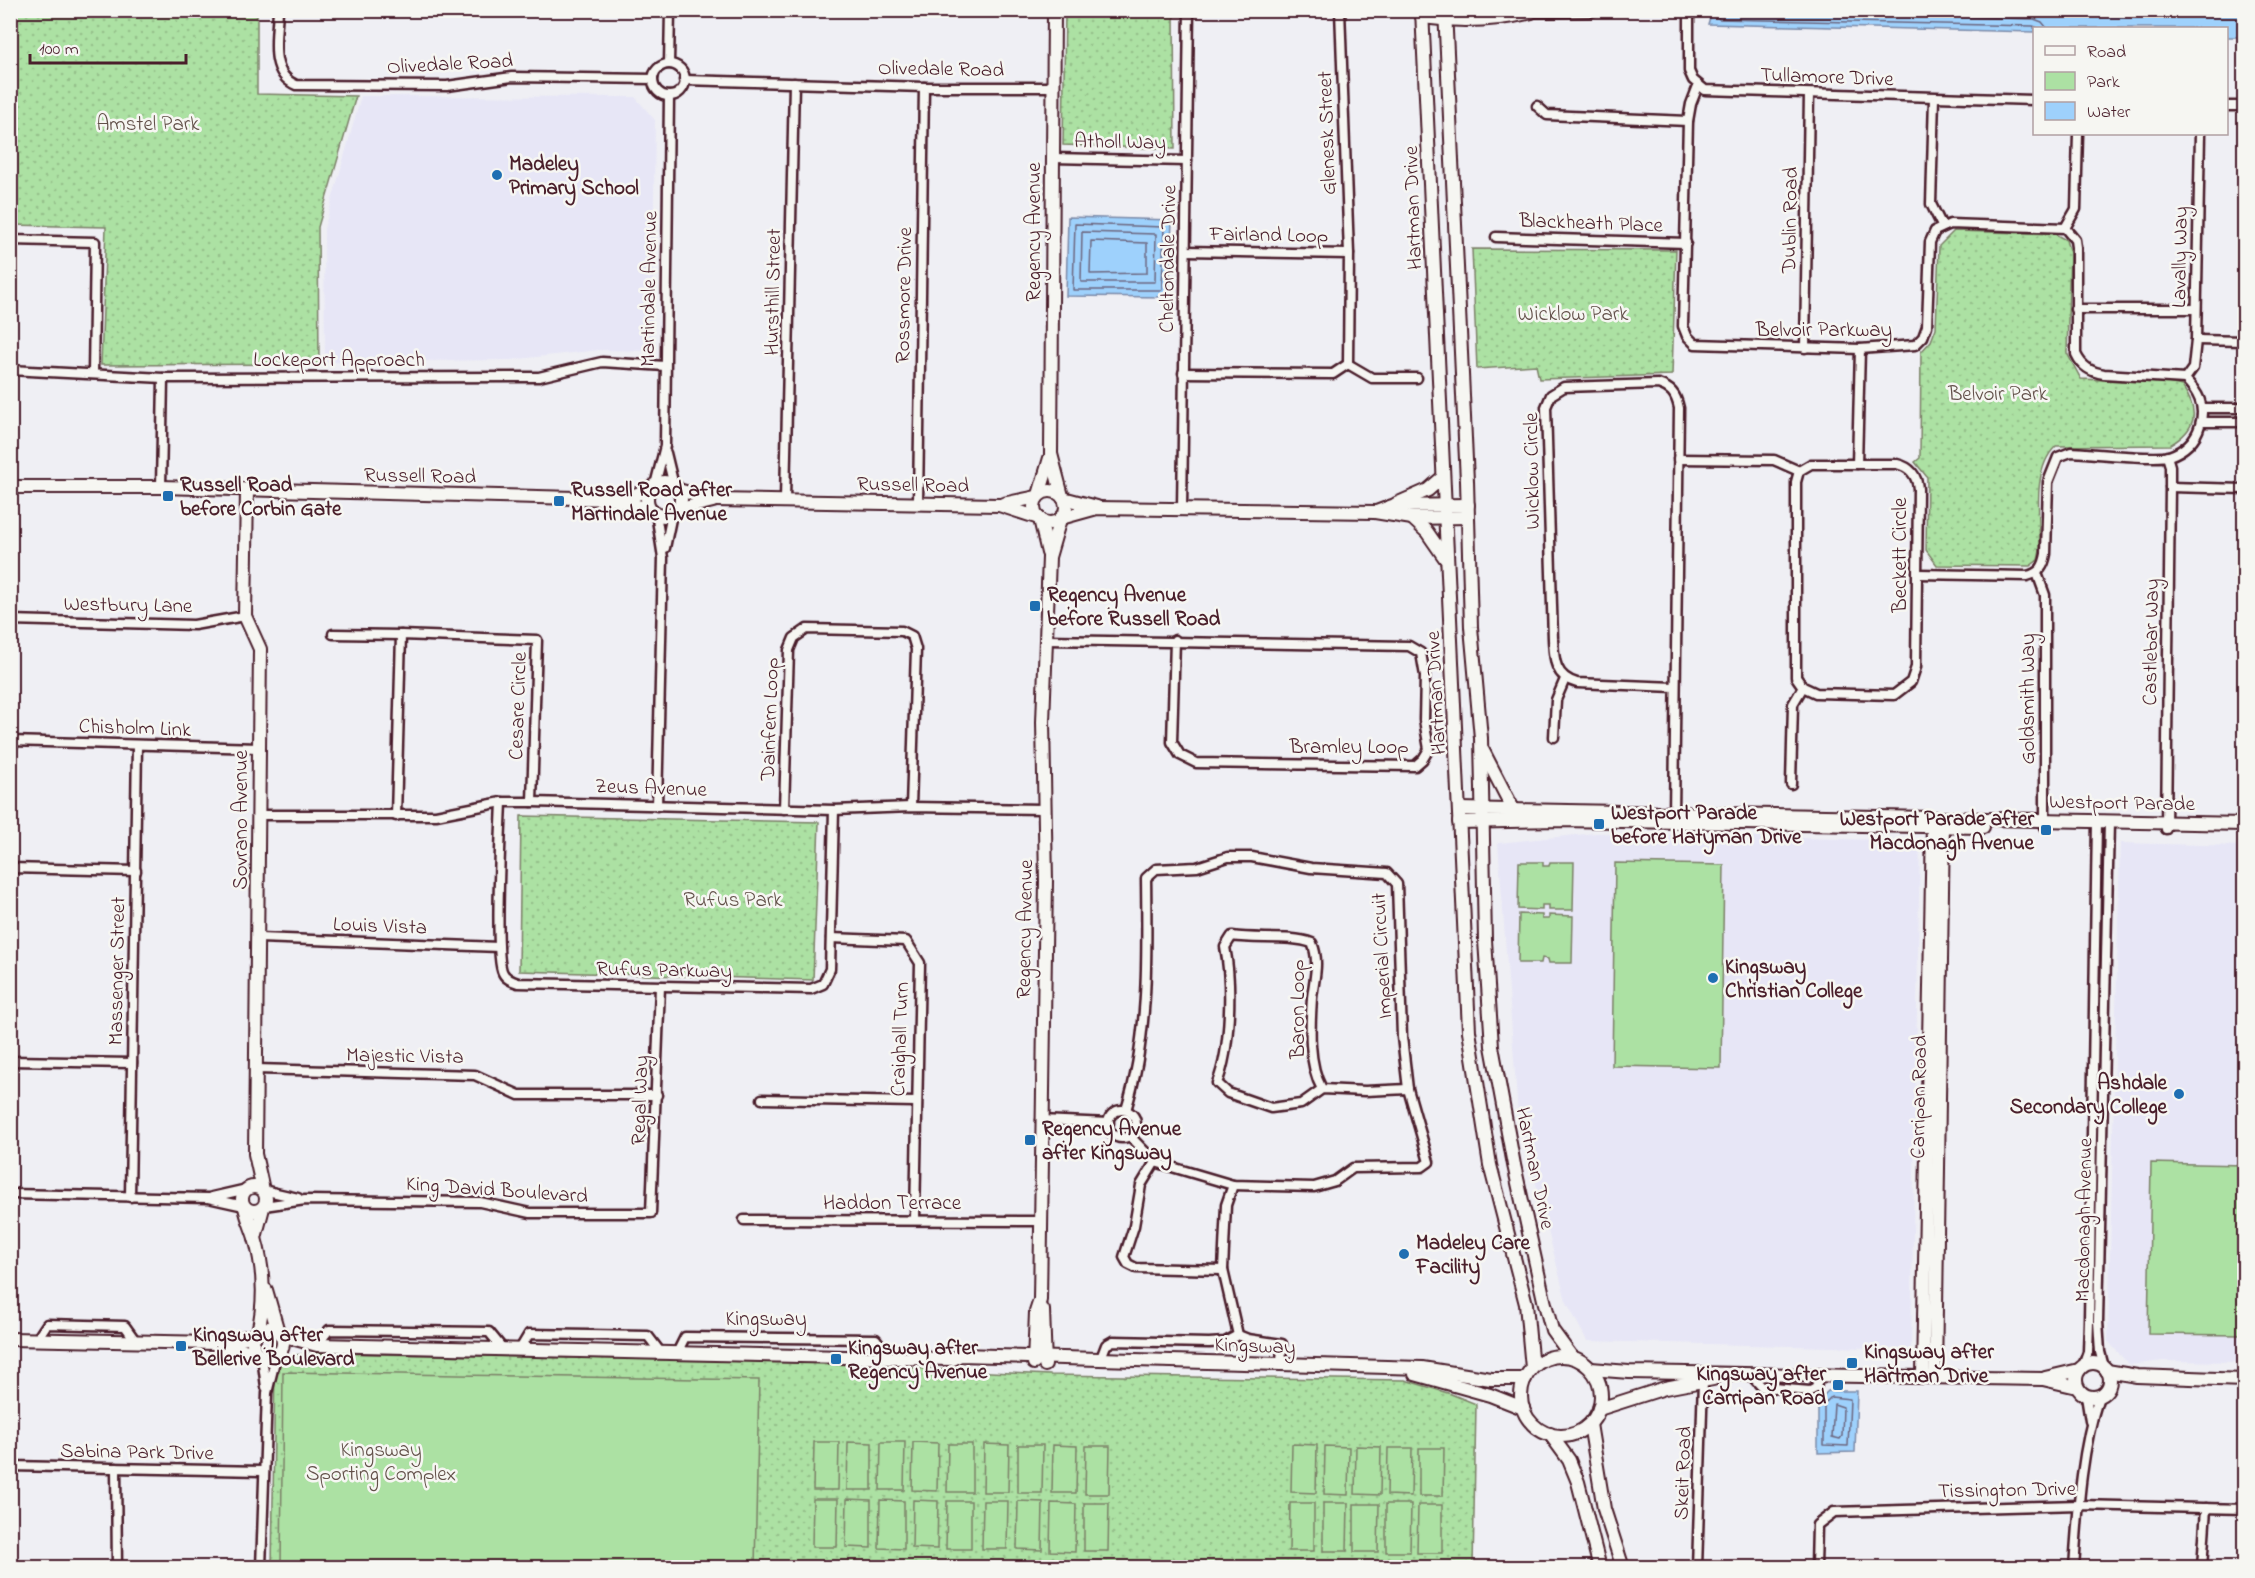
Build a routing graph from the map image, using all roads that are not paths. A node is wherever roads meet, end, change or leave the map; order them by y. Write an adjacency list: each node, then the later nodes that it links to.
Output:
1 (278, 10): 14 (street, Olivedale Road)
2 (670, 10): 13 (street)
3 (1054, 10): 19 (main road, Regency Avenue)
4 (1189, 10): 31 (street, Cheltondale Drive)
5 (1340, 10): 38 (street, Glenesk Street)
6 (1457, 10): 12 (main road)
7 (1516, 10): 10 (main road)
8 (1592, 10): 10 (main road)
9 (1689, 10): 17 (street)
10 (1532, 12): 12 (main road)
11 (1422, 14): 12 (main road); 63 (main road, Hartman Drive)
12 (1445, 14): 81 (main road, Hartman Drive)
13 (669, 64): 14 (street); 15 (street)
14 (653, 79): 21 (street)
15 (684, 80): 16 (street, Olivedale Road); 21 (street)
16 (794, 83): 18 (street, Olivedale Road); 75 (street, Hursthill Street)
17 (1698, 86): 20 (street, Tullamore Drive); 27 (street, Belvoir Parkway)
18 (924, 87): 19 (street, Olivedale Road); 76 (street, Rossmore Drive)
19 (1053, 87): 30 (main road, Regency Avenue)
20 (1809, 94): 22 (street, Tullamore Drive); 43 (street, Dublin Road)
21 (669, 96): 46 (street, Martindale Avenue)
22 (1934, 98): 23 (street, Tullamore Drive); 32 (street)
23 (2033, 100)
24 (1537, 106): 27 (street)
25 (2228, 106): 26 (street)
26 (2244, 106)
27 (1688, 121): 36 (street, Belvoir Parkway)
28 (2078, 135): 33 (street)
29 (2200, 135): 40 (street, Lavally Way)
30 (1053, 158): 31 (street, Atholl Way); 58 (main road, Regency Avenue)
31 (1187, 161): 37 (street, Cheltondale Drive)
32 (1942, 226): 33 (street); 44 (street, Belvoir Parkway)
33 (2065, 228): 39 (street)
34 (1496, 237): 36 (street, Blackheath Place)
35 (10, 240): 49 (street)
36 (1686, 243): 43 (street, Belvoir Parkway)
37 (1186, 251): 38 (street, Fairland Loop); 48 (street, Cheltondale Drive)
38 (1349, 254): 45 (street, Fairland Loop)
39 (2075, 309): 40 (street); 52 (street)
40 (2196, 309): 41 (street, Lavally Way)
41 (2196, 340): 42 (street); 52 (street, Lavally Way)
42 (2244, 341)
43 (1805, 348): 44 (street, Belvoir Parkway)
44 (1860, 349): 61 (street)
45 (1348, 363): 48 (street); 51 (street)
46 (665, 366): 50 (street, Lockeport Approach); 57 (street, Martindale Avenue)
47 (10, 370): 49 (street, Lockeport Approach)
48 (1183, 373): 80 (street, Cheltondale Drive)
49 (93, 374): 50 (street, Lockeport Approach)
50 (163, 378): 67 (street)
51 (1417, 378)
52 (2185, 379): 53 (street)
53 (2203, 408): 54 (street); 55 (street)
54 (2244, 408)
55 (2201, 422): 56 (street); 59 (street)
56 (2244, 422)
57 (665, 446): 64 (street, Martindale Avenue); 68 (street, Martindale Avenue)
58 (1051, 454): 71 (main road, Regency Avenue); 72 (main road, Regency Avenue)
59 (2167, 456): 66 (street, Castlebar Way); 92 (street)
60 (1678, 459): 62 (street); 100 (street, Wicklow Circle); 101 (street, Wicklow Circle)
61 (1857, 464): 62 (street, Beckett Circle); 93 (street, Beckett Circle)
62 (1798, 471): 102 (street)
63 (1443, 477): 78 (main road); 85 (main road, Hartman Drive)
64 (653, 486): 68 (main road); 73 (main road, Russell Road); 82 (main road)
65 (10, 487): 67 (main road, Russell Road)
66 (2170, 487): 69 (street); 128 (street, Castlebar Way)
67 (161, 488): 70 (main road, Russell Road)
68 (676, 488): 74 (main road, Russell Road); 83 (main road)
69 (2244, 489)
70 (247, 490): 73 (main road, Russell Road); 94 (main road, Sovrano Avenue)
71 (1038, 496): 72 (main road); 77 (main road, Russell Road); 86 (main road)
72 (1063, 497): 79 (main road); 88 (main road)
73 (612, 499): 82 (main road, Russell Road)
74 (717, 500): 75 (main road, Russell Road); 83 (main road, Russell Road)
75 (785, 501): 76 (main road, Russell Road)
76 (918, 503): 77 (main road, Russell Road)
77 (999, 505): 86 (main road, Russell Road)
78 (1392, 506): 84 (main road); 85 (main road)
79 (1097, 508): 80 (main road); 88 (main road)
80 (1182, 508): 84 (main road)
81 (1468, 511): 85 (main road); 106 (main road, Hartman Drive)
82 (654, 512): 83 (main road); 90 (street)
83 (674, 512): 90 (street)
84 (1375, 512): 87 (main road)
85 (1444, 512): 87 (main road); 91 (main road, Hartman Drive)
86 (1039, 518): 88 (main road); 89 (main road, Regency Avenue)
87 (1412, 518): 91 (main road)
88 (1061, 519): 89 (main road, Regency Avenue)
89 (1049, 557): 98 (main road, Regency Avenue)
90 (663, 558): 111 (street)
91 (1446, 560): 115 (main road, Hartman Drive)
92 (2037, 573): 93 (street); 125 (street, Goldsmith Way)
93 (1918, 574): 102 (street, Beckett Circle)
94 (245, 615): 95 (street, Westbury Lane); 107 (main road, Sovrano Avenue)
95 (10, 620)
96 (333, 634): 97 (street, Cesare Circle)
97 (401, 635): 110 (street, Cesare Circle); 120 (street)
98 (1047, 640): 99 (street, Bramley Loop); 114 (main road, Regency Avenue)
99 (1175, 640): 99 (street, Bramley Loop)
100 (1565, 679): 101 (street); 103 (street)
101 (1674, 687): 121 (street, Wicklow Circle)
102 (1803, 687): 108 (street)
103 (1554, 737)
104 (10, 741): 105 (street, Chisholm Link)
105 (137, 746): 107 (street, Chisholm Link); 131 (street, Massenger Street)
106 (1481, 747): 116 (main road, Hartman Drive); 117 (main road)
107 (260, 748): 119 (main road, Sovrano Avenue)
108 (1791, 784)
109 (502, 802): 110 (street, Zeus Avenue); 120 (street, Zeus Avenue); 134 (street, Rufus Parkway)
110 (532, 802): 111 (street, Zeus Avenue)
111 (657, 806): 113 (street, Zeus Avenue)
112 (911, 807): 113 (street, Dainfern Loop); 114 (street, Zeus Avenue); 118 (street, Zeus Avenue)
113 (784, 809): 118 (street, Zeus Avenue)
114 (1043, 809): 145 (main road, Regency Avenue)
115 (1459, 809): 116 (main road, Westport Parade); 122 (main road, Hartman Drive)
116 (1482, 809): 117 (main road, Westport Parade); 123 (main road, Hartman Drive)
117 (1513, 809): 121 (main road, Westport Parade)
118 (834, 810): 133 (street, Rufus Parkway)
119 (259, 815): 120 (street, Zeus Avenue); 132 (main road, Sovrano Avenue)
120 (396, 816)
121 (1674, 817): 123 (main road, Westport Parade); 124 (main road, Westport Parade)
122 (1459, 822): 123 (main road, Westport Parade); 185 (main road, Hartman Drive)
123 (1482, 822): 175 (main road, Hartman Drive)
124 (1938, 823): 125 (main road, Westport Parade); 187 (main road, Carripan Road)
125 (2045, 824): 127 (main road, Westport Parade)
126 (2244, 824): 128 (main road, Westport Parade)
127 (2103, 825): 128 (main road, Westport Parade); 182 (street, Macdonagh Avenue); 184 (street, Macdonagh Avenue)
128 (2166, 826): 129 (main road, Westport Parade)
129 (2244, 831)
130 (10, 868): 131 (street)
131 (136, 871): 137 (street, Massenger Street)
132 (259, 938): 134 (street, Louis Vista); 138 (main road, Sovrano Avenue)
133 (831, 938): 135 (street, Rufus Parkway); 143 (street, Craighall Turn)
134 (500, 947): 135 (street, Rufus Parkway)
135 (660, 987): 141 (street, Regal Way)
136 (10, 1061): 137 (street)
137 (132, 1064): 154 (street, Massenger Street)
138 (256, 1069): 141 (street, Majestic Vista); 148 (main road, Sovrano Avenue)
139 (1322, 1089): 139 (street, Baron Loop); 140 (street)
140 (1408, 1089): 144 (street, Imperial Circuit); 150 (street, Imperial Circuit)
141 (657, 1095): 159 (street, Regal Way)
142 (762, 1099): 143 (street)
143 (915, 1102): 160 (street, Craighall Turn)
144 (1126, 1110): 146 (street); 147 (street, Imperial Circuit)
145 (1041, 1120): 146 (street, Imperial Circuit); 162 (main road, Regency Avenue)
146 (1108, 1123): 147 (street, Imperial Circuit)
147 (1129, 1135): 149 (street, Imperial Circuit)
148 (255, 1154): 151 (main road, Sovrano Avenue); 152 (main road, Sovrano Avenue)
149 (1155, 1162): 150 (street, Imperial Circuit); 164 (street)
150 (1233, 1185): 164 (street)
151 (248, 1189): 152 (main road); 155 (street); 157 (main road)
152 (263, 1190): 156 (street, King David Boulevard); 158 (main road)
153 (10, 1194): 154 (street)
154 (130, 1197): 155 (street)
155 (208, 1198): 157 (street)
156 (305, 1200): 158 (street, King David Boulevard); 159 (street, King David Boulevard)
157 (245, 1206): 158 (main road); 163 (main road)
158 (263, 1207): 163 (main road)
159 (651, 1213)
160 (915, 1219): 161 (street, Haddon Terrace); 162 (street, Haddon Terrace)
161 (744, 1220)
162 (1041, 1221): 178 (main road, Regency Avenue)
163 (255, 1238): 165 (main road)
164 (1222, 1270): 168 (street)
165 (262, 1280): 166 (main road); 167 (main road)
166 (279, 1333): 167 (main road, Kingsway); 171 (main road, Kingsway); 174 (main road)
167 (257, 1334): 170 (main road, Kingsway); 173 (main road)
168 (1238, 1335): 177 (street); 180 (street)
169 (12, 1336): 170 (main road, Kingsway)
170 (215, 1343): 173 (main road, Kingsway)
171 (315, 1345): 172 (main road, Kingsway); 174 (main road, Kingsway)
172 (677, 1353): 176 (main road, Kingsway); 176 (street, Kingsway)
173 (259, 1355): 174 (main road, Kingsway); 193 (street)
174 (277, 1356): 193 (street)
175 (1571, 1356): 183 (main road); 185 (main road)
176 (890, 1358): 178 (main road, Kingsway)
177 (1101, 1358): 178 (main road, Kingsway); 179 (main road, Kingsway)
178 (1039, 1361): 179 (main road, Kingsway)
179 (1117, 1361): 180 (main road, Kingsway)
180 (1281, 1365): 181 (main road, Kingsway)
181 (1392, 1368): 185 (main road, Kingsway); 194 (main road, Kingsway)
182 (2081, 1368): 184 (main road); 189 (main road); 192 (main road)
183 (1591, 1369): 186 (main road); 195 (main road)
184 (2106, 1369): 188 (main road); 192 (main road)
185 (1528, 1373): 194 (main road)
186 (1750, 1374): 187 (main road); 190 (main road)
187 (1929, 1375): 189 (main road)
188 (2137, 1376): 191 (main road); 192 (main road)
189 (2043, 1379): 192 (main road)
190 (1703, 1380): 195 (main road); 208 (street, Skeit Road)
191 (2244, 1380)
192 (2093, 1392): 201 (street)
193 (267, 1393): 200 (street)
194 (1523, 1408): 197 (main road)
195 (1599, 1409): 196 (main road)
196 (1590, 1424): 197 (main road); 207 (main road)
197 (1550, 1434): 206 (main road)
198 (10, 1466): 199 (street, Sabina Park Drive)
199 (116, 1468): 200 (street, Sabina Park Drive); 204 (street)
200 (262, 1471): 205 (street)
201 (2079, 1505): 202 (street, Tissington Drive); 209 (street, Tissington Drive); 210 (street)
202 (2206, 1508): 203 (street, Tissington Drive); 211 (street)
203 (2244, 1509)
204 (117, 1568)
205 (261, 1568)
206 (1600, 1568)
207 (1623, 1568)
208 (1697, 1568)
209 (1816, 1568)
210 (2074, 1568)
211 (2202, 1568)

